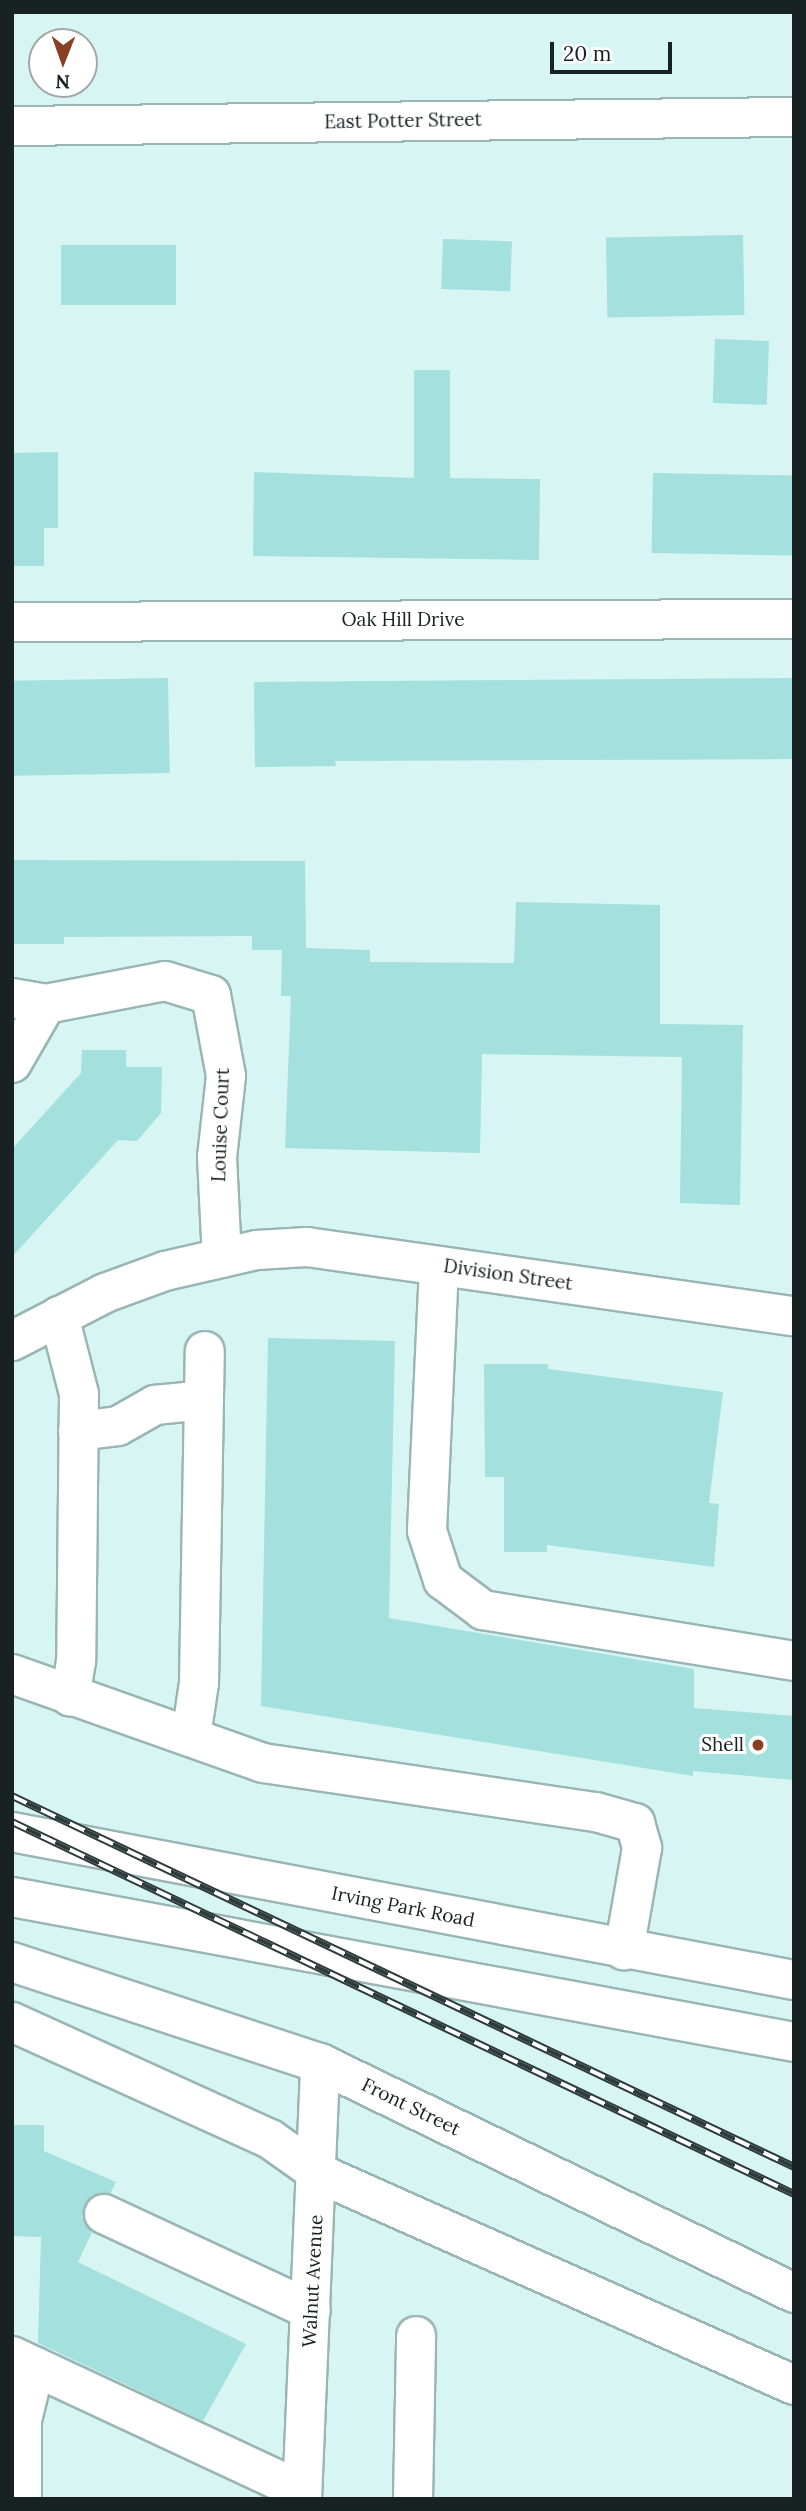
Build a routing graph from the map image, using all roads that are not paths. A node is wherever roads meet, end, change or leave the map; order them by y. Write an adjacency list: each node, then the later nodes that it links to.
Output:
1 (794, 117): 2 (street, East Potter Street)
2 (12, 126)
3 (794, 618): 4 (street, Oak Hill Drive)
4 (12, 622)
5 (29, 1001): 6 (street, Louise Court); 7 (street, Louise Court)
6 (12, 1063)
7 (222, 1258): 8 (street, Division Street); 10 (street, Division Street)
8 (439, 1266): 9 (street, Division Street); 15 (street)
9 (794, 1316)
10 (59, 1317): 11 (street, Division Street); 14 (street)
11 (12, 1341)
12 (205, 1351): 13 (street)
13 (204, 1400): 14 (street); 18 (street)
14 (78, 1431): 17 (street)
15 (794, 1661)
16 (12, 1674): 17 (street)
17 (70, 1697): 18 (street)
18 (191, 1736): 21 (street)
19 (12, 1832): 21 (street, Irving Park Road)
20 (12, 1897): 25 (street)
21 (624, 1950): 23 (street, Irving Park Road)
22 (12, 1962): 26 (street, Front Street)
23 (794, 1980)
24 (12, 2022): 27 (street)
25 (794, 2042)
26 (320, 2063): 27 (street, Walnut Avenue); 29 (street, Front Street)
27 (318, 2173): 30 (street, Walnut Avenue); 33 (street)
28 (104, 2214): 30 (street)
29 (794, 2293)
30 (311, 2310): 34 (street, Walnut Avenue)
31 (416, 2336): 36 (street)
32 (24, 2362): 34 (street); 35 (street)
33 (794, 2385)
34 (302, 2495)
35 (22, 2499)
36 (413, 2499)

